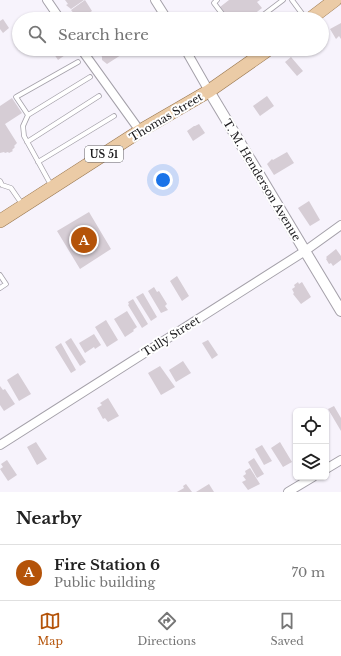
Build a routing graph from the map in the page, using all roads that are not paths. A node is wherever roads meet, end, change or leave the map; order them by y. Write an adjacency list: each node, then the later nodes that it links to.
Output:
1 (47, 0): 7 (street)
2 (155, 0): 8 (street)
3 (217, 0): 9 (lane)
4 (283, 0): 10 (lane)
5 (292, 0): 11 (lane)
6 (335, 0): 12 (main road)
7 (55, 12)
8 (163, 12)
9 (221, 12)
10 (267, 12)
11 (301, 12)
12 (319, 12)
13 (86, 56): 22 (street)
14 (189, 56): 18 (street, T. M. Henderson Avenue)
15 (250, 56): 18 (main road, Thomas Street / US 51)
16 (78, 62): 20 (lane)
17 (90, 77): 20 (lane)
18 (209, 91): 22 (main road, Thomas Street / US 51); 30 (street, T. M. Henderson Avenue)
19 (99, 96): 23 (lane)
20 (28, 115): 23 (lane)
21 (114, 116): 24 (lane)
22 (140, 131): 26 (main road, Thomas Street / US 51)
23 (27, 142): 24 (lane)
24 (38, 162): 26 (lane)
25 (0, 181): 27 (lane)
26 (52, 188): 27 (main road, Thomas Street / US 51)
27 (23, 206): 28 (main road, Thomas Street / US 51)
28 (0, 220)
29 (341, 225): 30 (street, Tully Street)
30 (305, 251): 33 (street, T. M. Henderson Avenue); 34 (street, Tully Street)
31 (0, 275): 32 (lane)
32 (0, 288)
33 (341, 311)
34 (0, 445)
35 (341, 460): 36 (street)
36 (329, 467)
37 (308, 480): 38 (street)
38 (288, 492)

